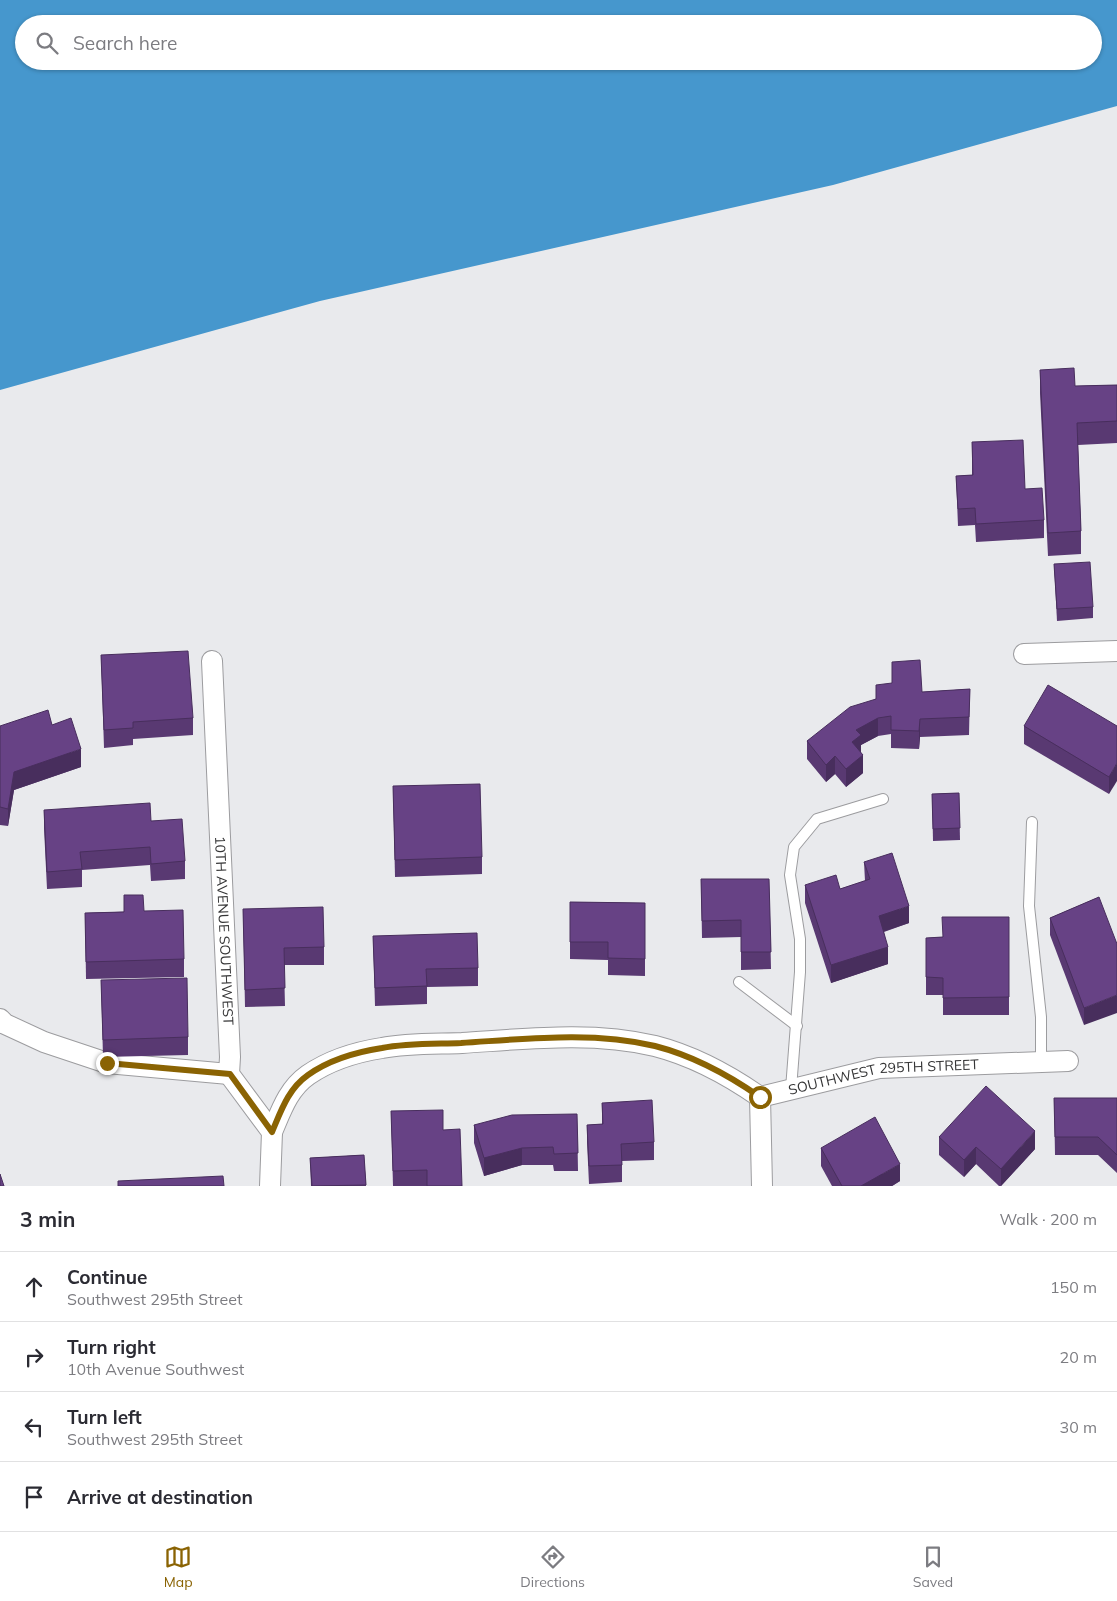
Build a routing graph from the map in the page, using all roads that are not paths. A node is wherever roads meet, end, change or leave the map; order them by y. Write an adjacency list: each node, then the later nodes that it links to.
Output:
1 (1117, 651): 2 (street)
2 (1024, 654)
3 (212, 661): 11 (street, 10TH AVENUE SOUTHWEST)
4 (884, 799): 8 (lane)
5 (1032, 822): 10 (lane)
6 (739, 982): 8 (lane)
7 (0, 1019): 11 (street)
8 (798, 1026): 12 (lane)
9 (1068, 1061): 10 (street, SOUTHWEST 295TH STREET)
10 (1040, 1062): 12 (street, SOUTHWEST 295TH STREET)
11 (230, 1074): 14 (street)
12 (792, 1089): 13 (street, SOUTHWEST 295TH STREET)
13 (760, 1097): 14 (street); 16 (street)
14 (272, 1132): 15 (street)
15 (270, 1186)
16 (762, 1186)

